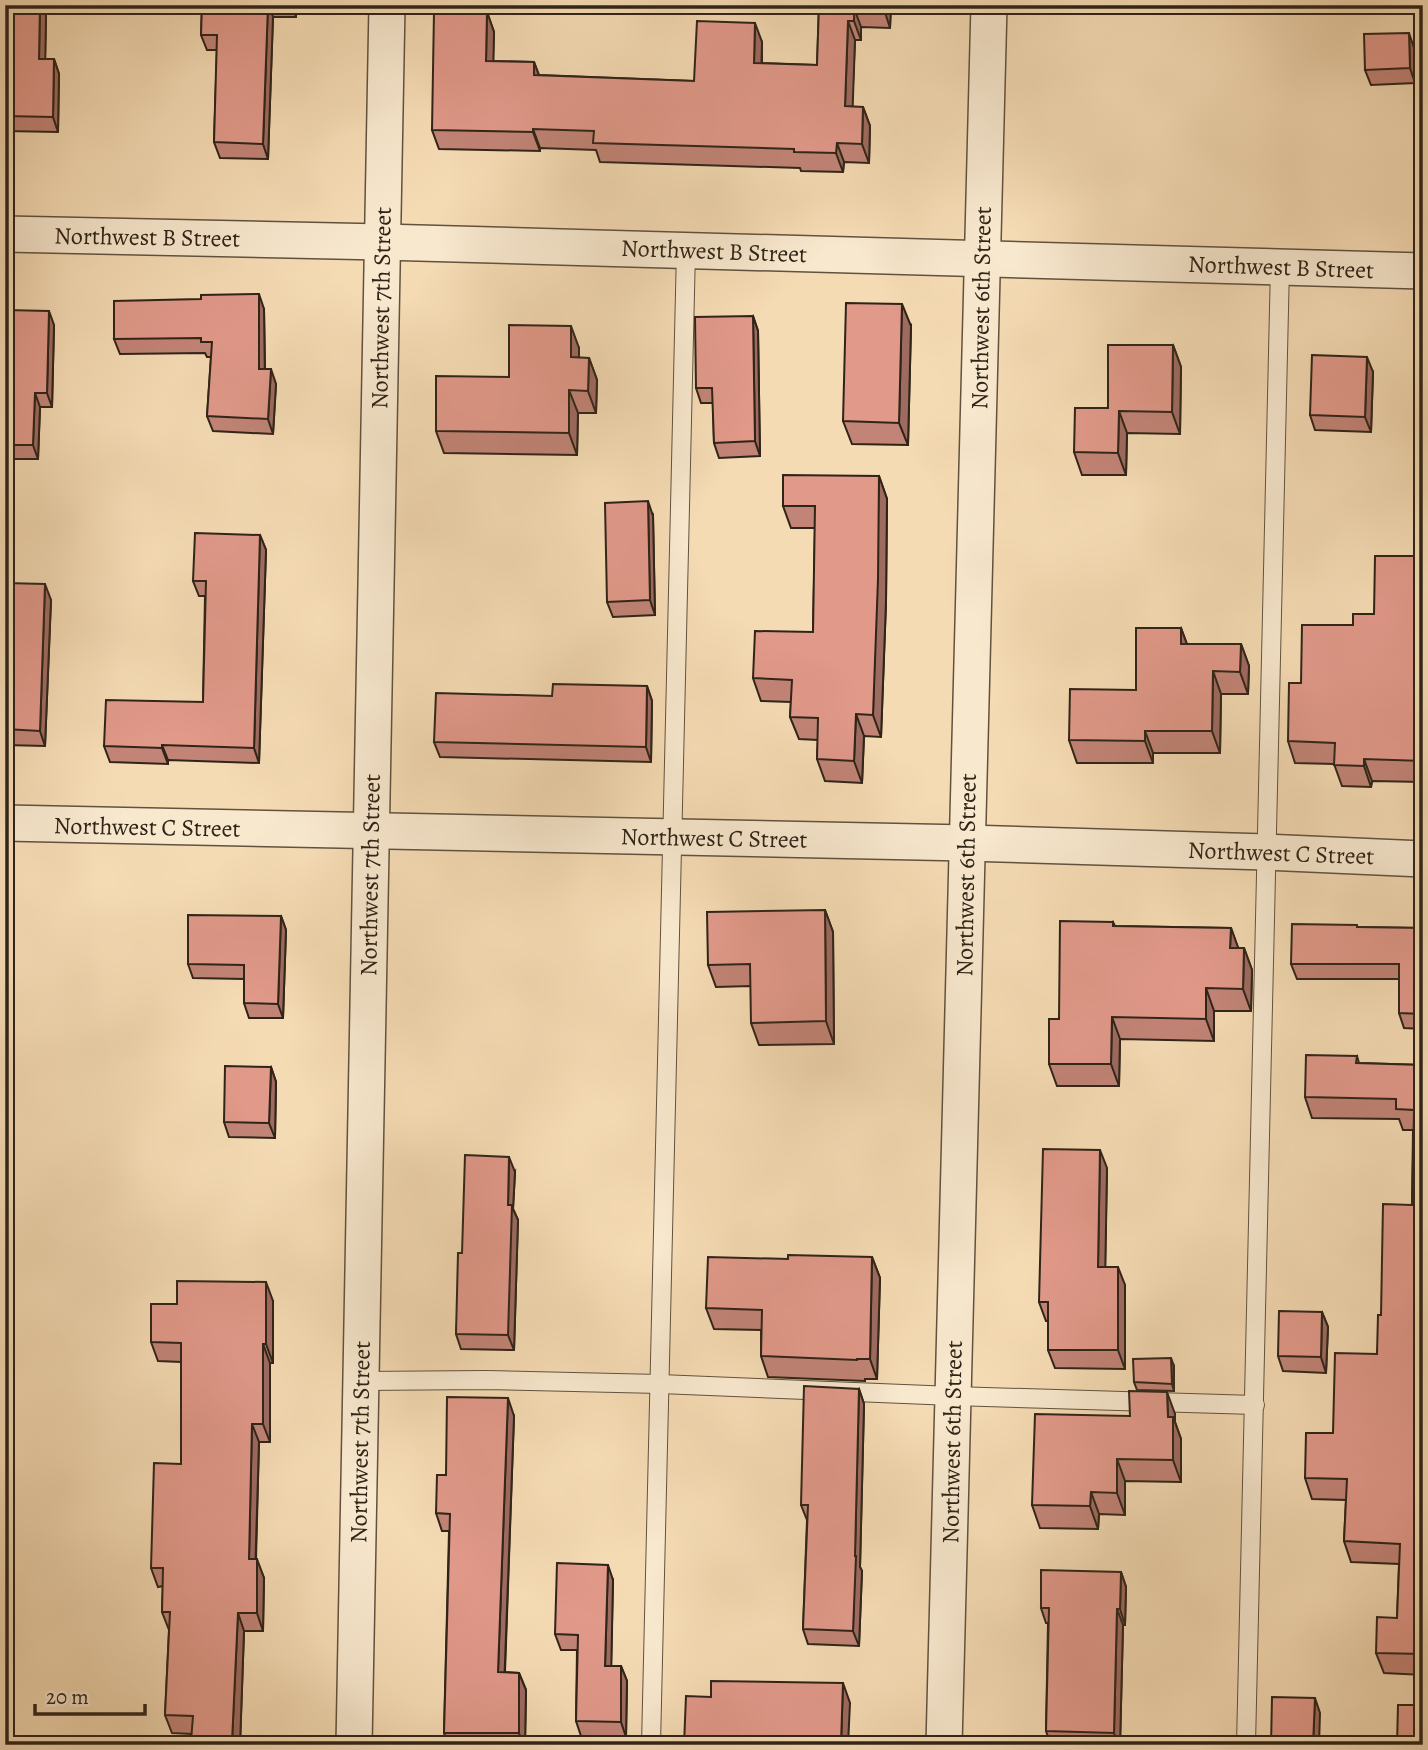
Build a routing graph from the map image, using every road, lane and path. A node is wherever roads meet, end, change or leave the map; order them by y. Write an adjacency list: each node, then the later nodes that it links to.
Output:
1 (387, 5): 4 (street, Northwest 7th Street)
2 (989, 5): 6 (street, Northwest 6th Street)
3 (5, 234): 4 (street, Northwest B Street)
4 (382, 242): 5 (street, Northwest B Street); 10 (street, Northwest 7th Street)
5 (686, 250): 6 (street, Northwest B Street); 11 (lane)
6 (982, 258): 7 (street, Northwest B Street); 12 (street, Northwest 6th Street)
7 (1280, 266): 8 (street, Northwest B Street); 13 (lane)
8 (1423, 271)
9 (5, 823): 10 (street, Northwest C Street)
10 (371, 831): 11 (street, Northwest C Street); 15 (street, Northwest 7th Street)
11 (673, 837): 12 (street, Northwest C Street); 16 (lane)
12 (967, 843): 13 (street, Northwest C Street); 17 (street, Northwest 6th Street)
13 (1266, 852): 14 (street, Northwest C Street); 18 (lane)
14 (1423, 859)
15 (361, 1381): 16 (lane); 19 (street, Northwest 7th Street)
16 (660, 1384): 17 (lane); 20 (lane)
17 (953, 1396): 18 (lane); 21 (street, Northwest 6th Street)
18 (1255, 1405): 22 (lane)
19 (354, 1745)
20 (651, 1745)
21 (944, 1745)
22 (1246, 1745)

